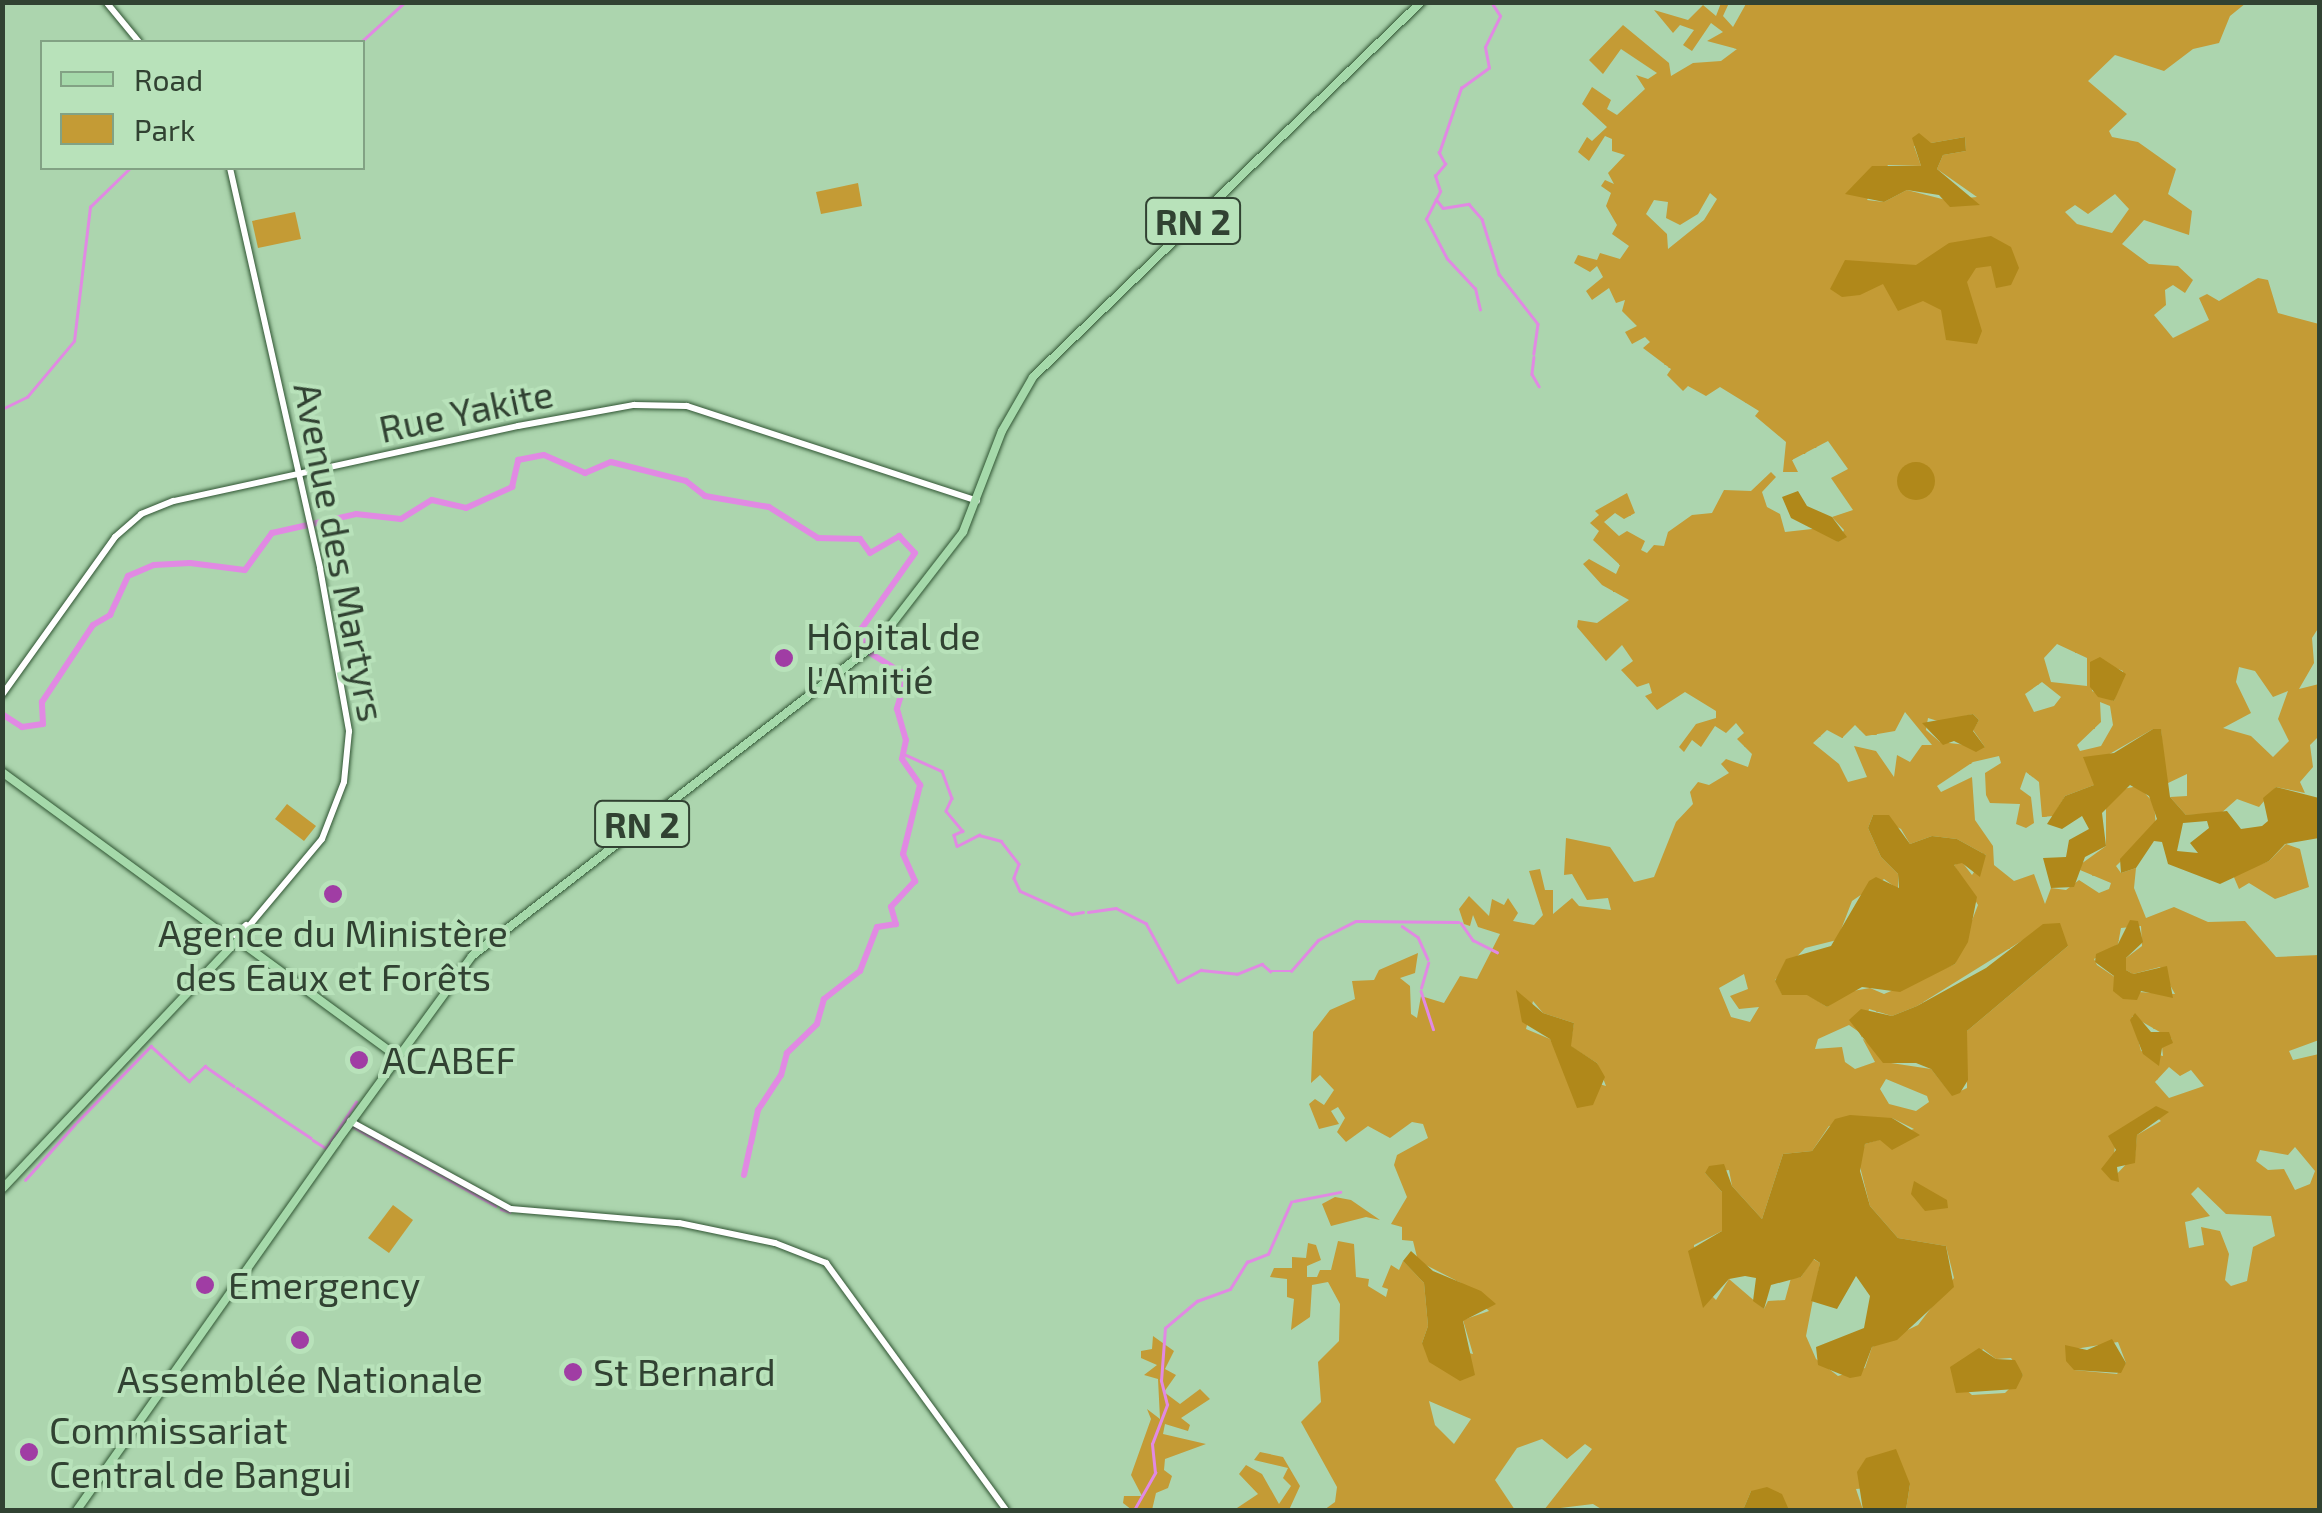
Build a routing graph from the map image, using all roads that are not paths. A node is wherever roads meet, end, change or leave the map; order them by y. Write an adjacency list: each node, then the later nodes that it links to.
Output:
1 (106, 2): 3 (main road)
2 (1421, 2): 6 (main road, RN 2)
3 (137, 40)
4 (230, 170): 5 (main road, Avenue des Martyrs)
5 (298, 473): 6 (main road, Rue Yakite); 7 (main road, Rue Yakite); 9 (main road, Avenue des Martyrs)
6 (974, 503): 10 (main road, RN 2)
7 (2, 695)
8 (2, 772): 9 (main road)
9 (234, 939): 11 (main road); 13 (main road, Avenue des Martyrs)
10 (430, 1008): 11 (main road, RN 2); 11 (main road, RN 2)
11 (393, 1056): 12 (main road, RN 2)
12 (351, 1122): 14 (main road, RN 2); 15 (main road)
13 (2, 1188)
14 (78, 1510)
15 (1006, 1510)

